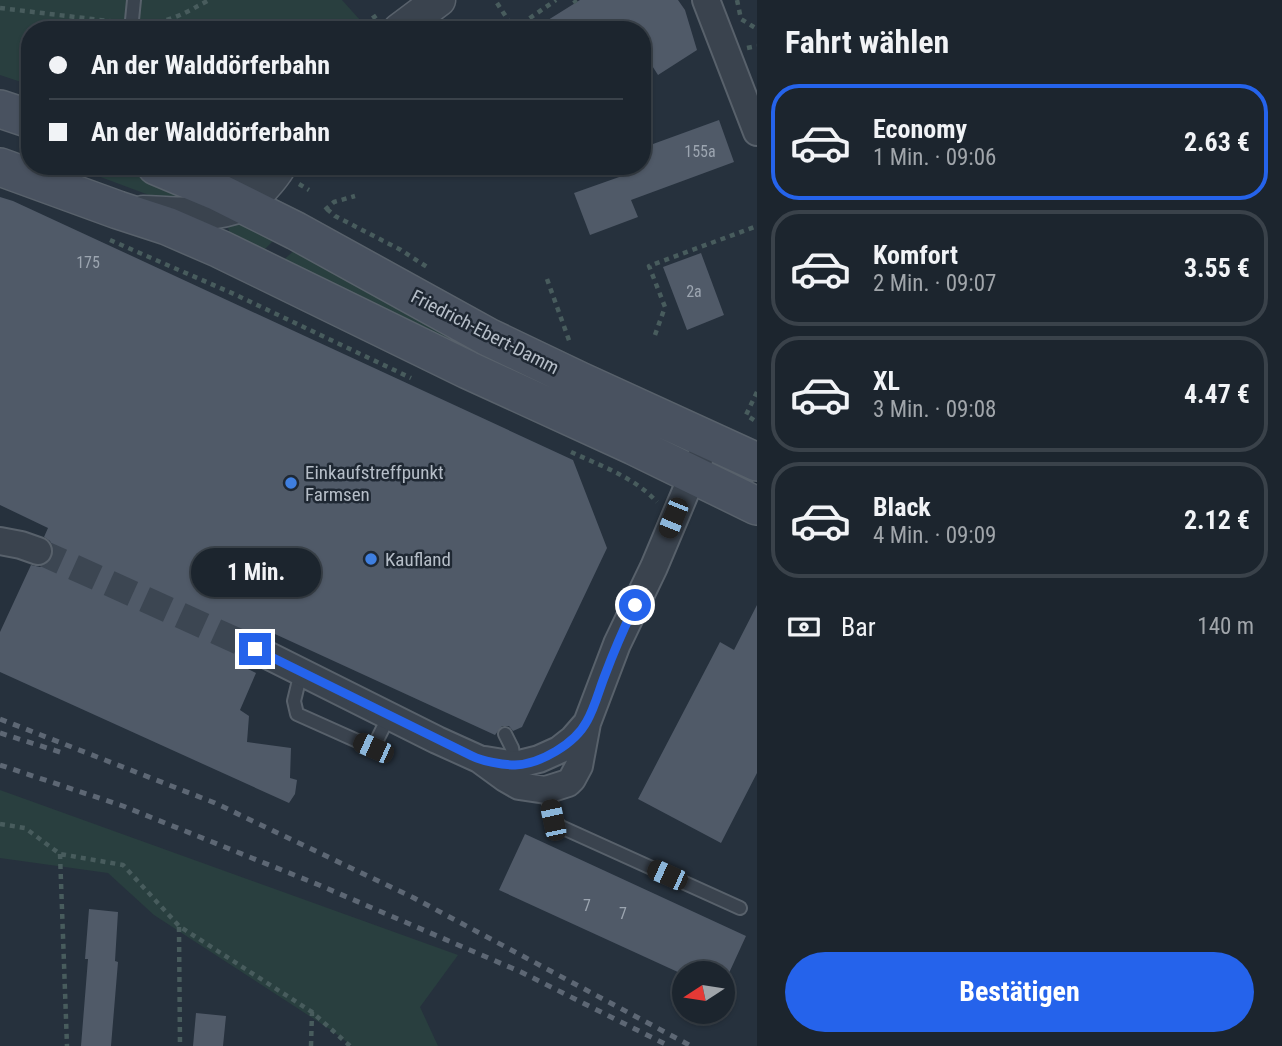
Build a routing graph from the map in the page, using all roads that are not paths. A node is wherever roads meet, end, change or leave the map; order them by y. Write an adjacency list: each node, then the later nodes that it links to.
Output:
1 (134, 0): 4 (lane)
2 (439, 0): 5 (street)
3 (706, 0): 8 (street)
4 (132, 21)
5 (413, 21)
6 (0, 109): 7 (main road)
7 (21, 116)
8 (757, 132)
9 (0, 167): 13 (main road, Friedrich-Ebert-Damm)
10 (179, 175): 12 (main road, Friedrich-Ebert-Damm)
11 (271, 175): 12 (street)
12 (229, 194): 13 (street); 14 (street); 15 (main road, Friedrich-Ebert-Damm)
13 (113, 225): 14 (main road, Friedrich-Ebert-Damm)
14 (220, 249): 17 (main road, Friedrich-Ebert-Damm)
15 (708, 439): 16 (main road, Friedrich-Ebert-Damm); 17 (street)
16 (757, 462)
17 (692, 474): 18 (main road, Friedrich-Ebert-Damm); 24 (street)
18 (757, 506)
19 (0, 541): 20 (street)
20 (38, 551)
21 (255, 649): 22 (street)
22 (301, 672): 23 (street); 23 (lane)
23 (389, 716): 26 (street)
24 (587, 723): 27 (street); 28 (street)
25 (505, 734): 27 (lane)
26 (479, 760): 27 (street); 28 (street)
27 (515, 765): 28 (street)
28 (546, 790): 29 (lane)
29 (740, 908)

